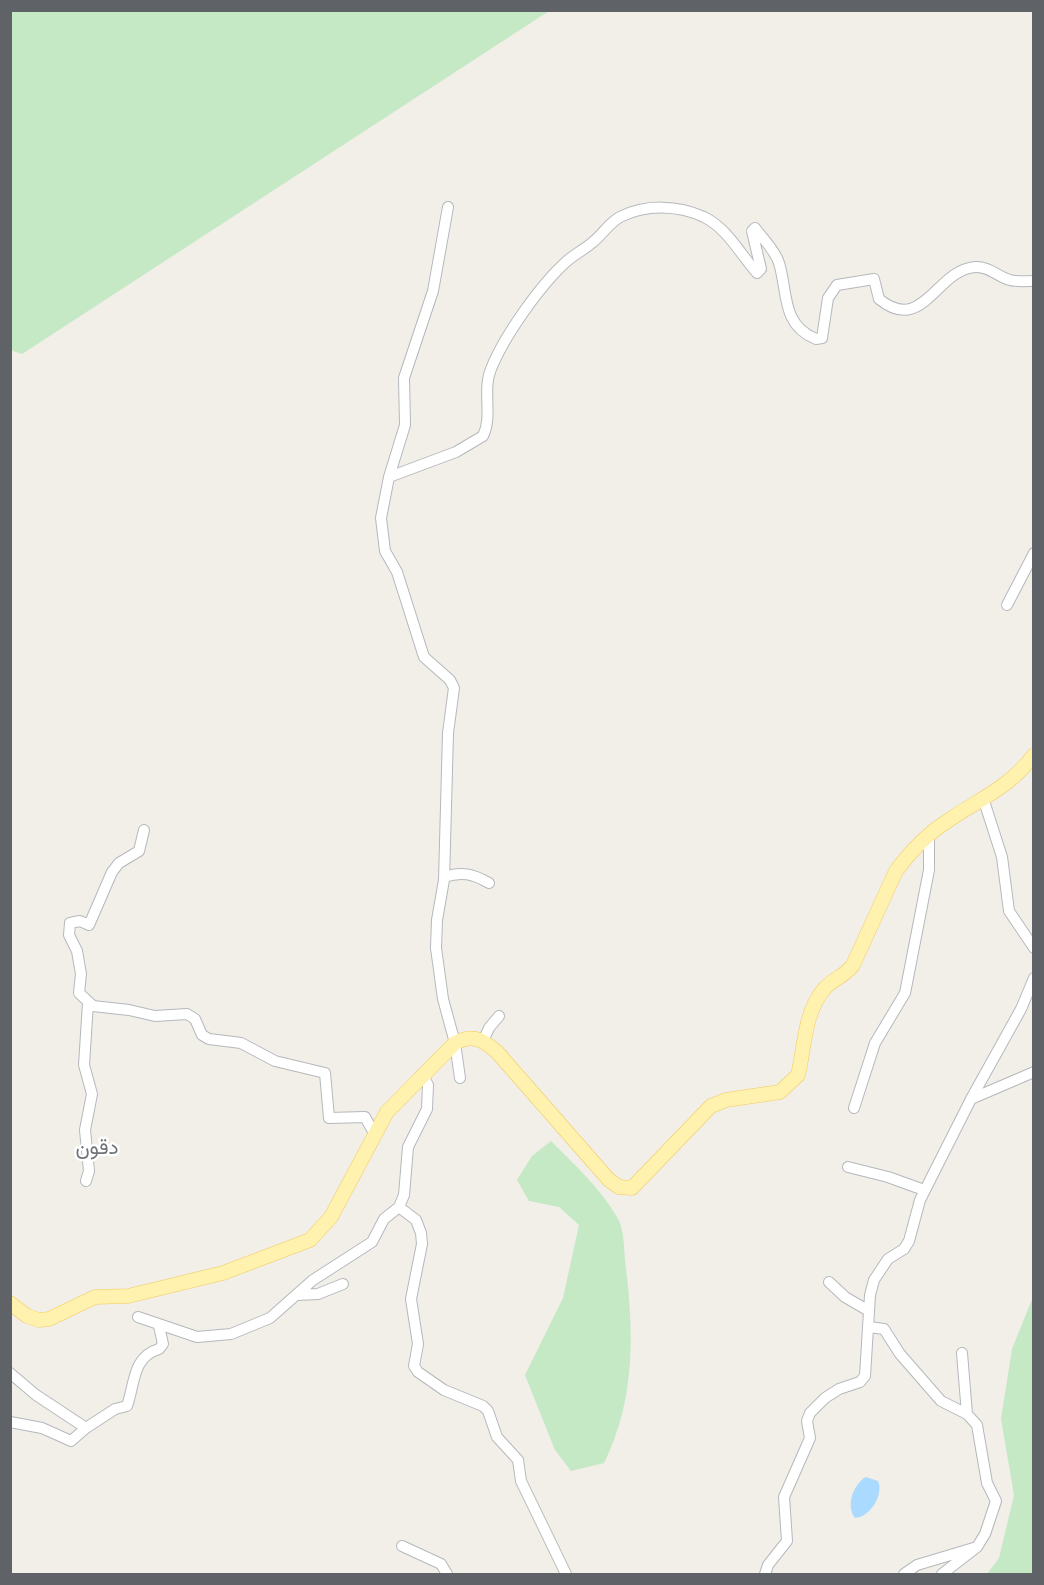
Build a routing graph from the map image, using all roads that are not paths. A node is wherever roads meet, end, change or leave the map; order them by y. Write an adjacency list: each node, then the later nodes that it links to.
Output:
1 (448, 207): 3 (street)
2 (1034, 281): 3 (street)
3 (389, 477): 10 (street)
4 (1034, 552): 5 (street)
5 (1007, 605)
6 (1034, 754): 7 (main road)
7 (984, 801): 9 (main road); 12 (street)
8 (144, 830): 14 (street)
9 (929, 835): 16 (main road); 22 (street)
10 (444, 877): 11 (street); 17 (street)
11 (489, 883)
12 (1034, 948)
13 (1034, 978): 21 (street)
14 (88, 1003): 23 (street); 25 (street)
15 (499, 1017): 16 (street)
16 (483, 1041): 17 (main road)
17 (455, 1043): 19 (main road); 20 (street)
18 (1034, 1072): 21 (street)
19 (422, 1074): 23 (main road); 27 (street)
20 (460, 1078)
21 (971, 1099): 26 (street)
22 (854, 1108)
23 (374, 1133): 31 (main road)
24 (848, 1167): 26 (street)
25 (86, 1181)
26 (924, 1190): 32 (street)
27 (399, 1207): 30 (street); 44 (street)
28 (829, 1282): 32 (street)
29 (343, 1284): 30 (street)
30 (296, 1296): 34 (street)
31 (10, 1303)
32 (870, 1311): 35 (street)
33 (138, 1317): 34 (street)
34 (159, 1326): 40 (street)
35 (869, 1327): 38 (street); 45 (street)
36 (962, 1353): 38 (street)
37 (10, 1373): 40 (street)
38 (966, 1414): 42 (street)
39 (10, 1422): 40 (street)
40 (86, 1428)
41 (402, 1546): 43 (street)
42 (977, 1547): 46 (street); 47 (street)
43 (447, 1575)
44 (566, 1575)
45 (765, 1575)
46 (904, 1575)
47 (942, 1575)

